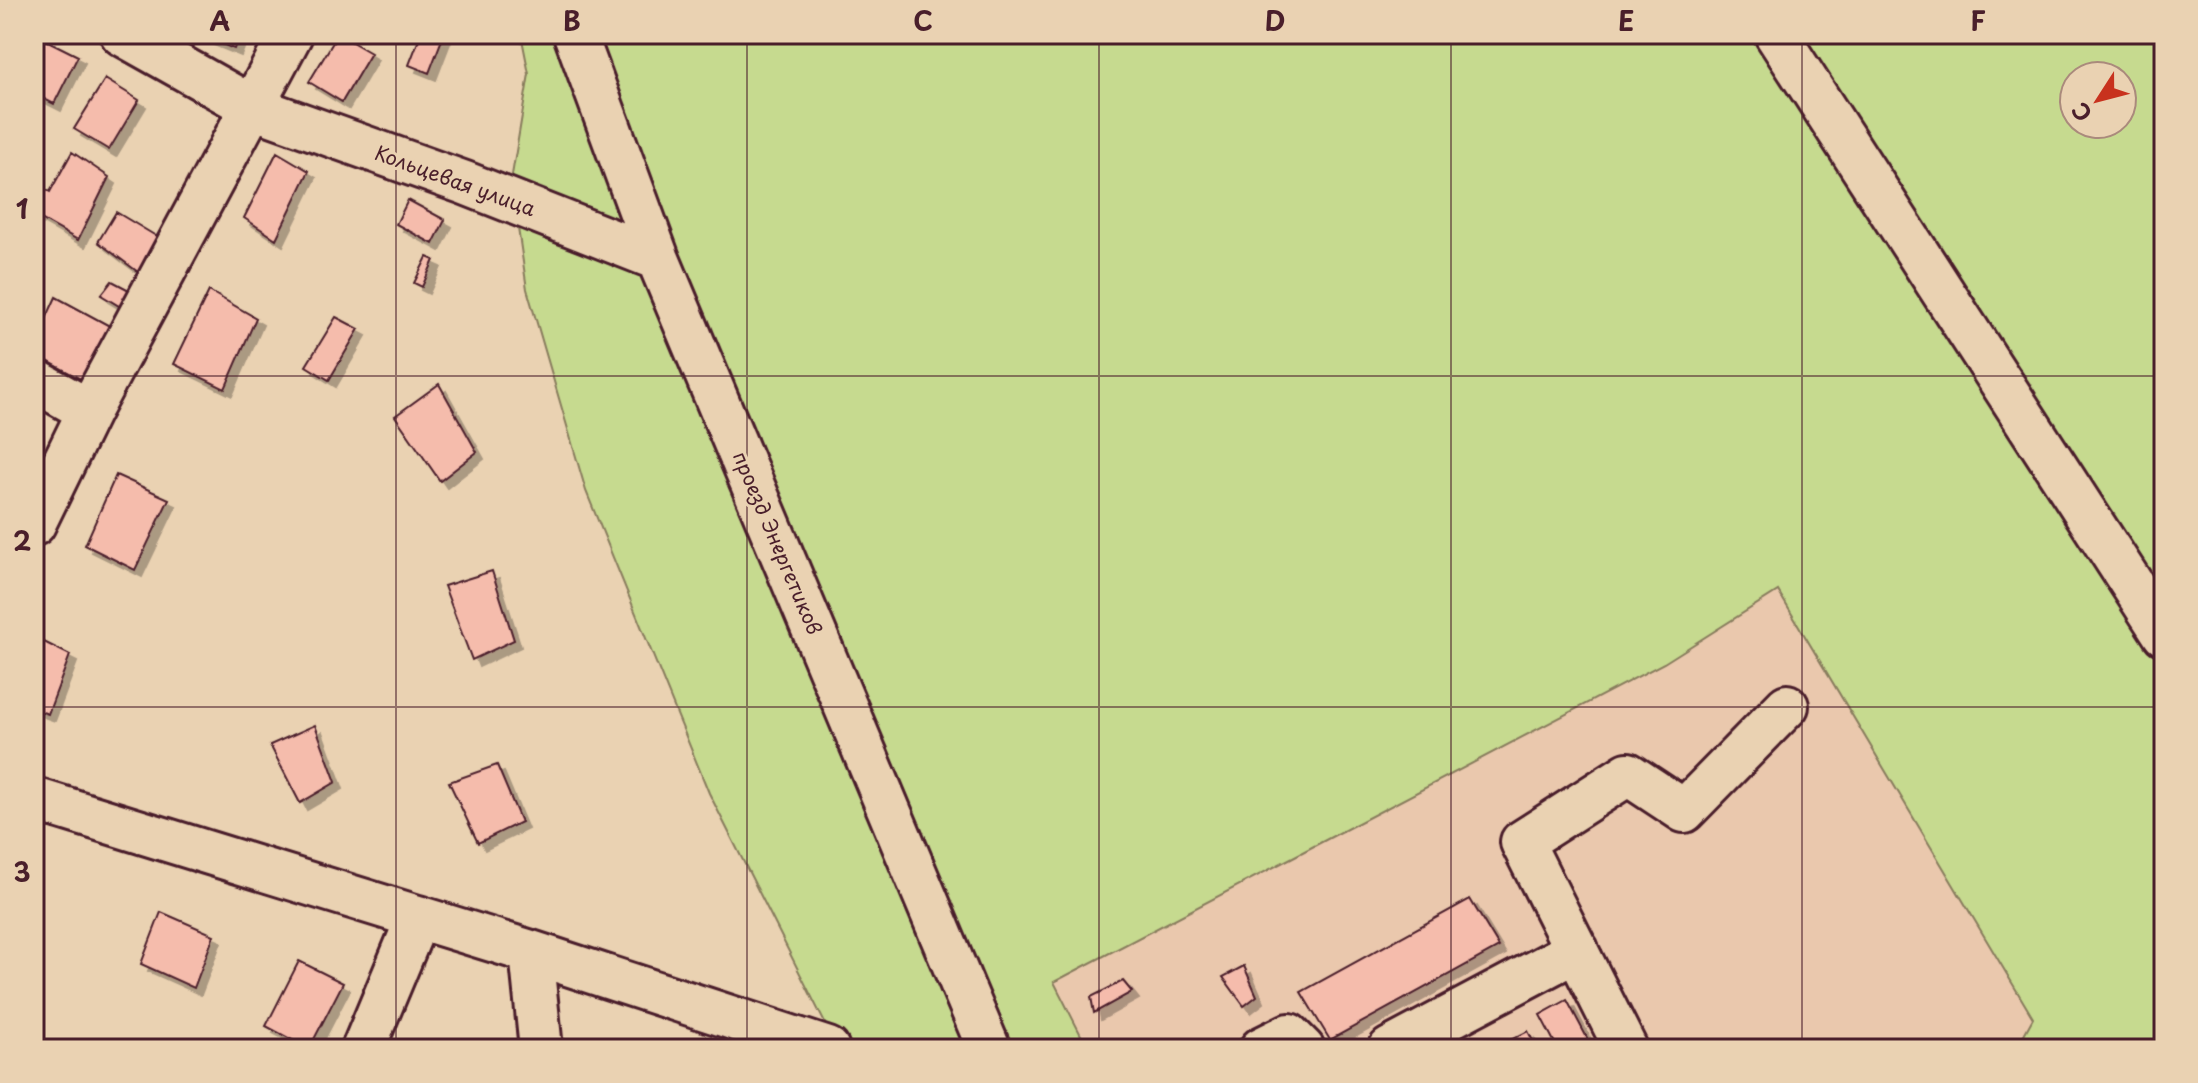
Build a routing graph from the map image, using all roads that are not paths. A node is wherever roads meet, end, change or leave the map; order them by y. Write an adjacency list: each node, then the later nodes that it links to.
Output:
1 (122, 34): 5 (street, Кольцевая улица)
2 (291, 34): 5 (street)
3 (575, 34): 6 (street, проезд Энергетиков)
4 (1776, 34): 10 (street)
5 (252, 107): 6 (street, Кольцевая улица); 8 (street)
6 (658, 259): 19 (street, проезд Энергетиков)
7 (34, 380): 8 (street)
8 (89, 411): 9 (street)
9 (34, 524)
10 (2164, 634)
11 (1787, 706): 14 (street)
12 (34, 799): 13 (street)
13 (418, 917): 15 (street); 16 (street)
14 (1577, 950): 22 (street); 23 (street)
15 (531, 952): 17 (street); 18 (street)
16 (363, 1049)
17 (541, 1049)
18 (828, 1049)
19 (989, 1049)
20 (1261, 1049): 21 (street)
21 (1303, 1049)
22 (1390, 1049)
23 (1626, 1049)

